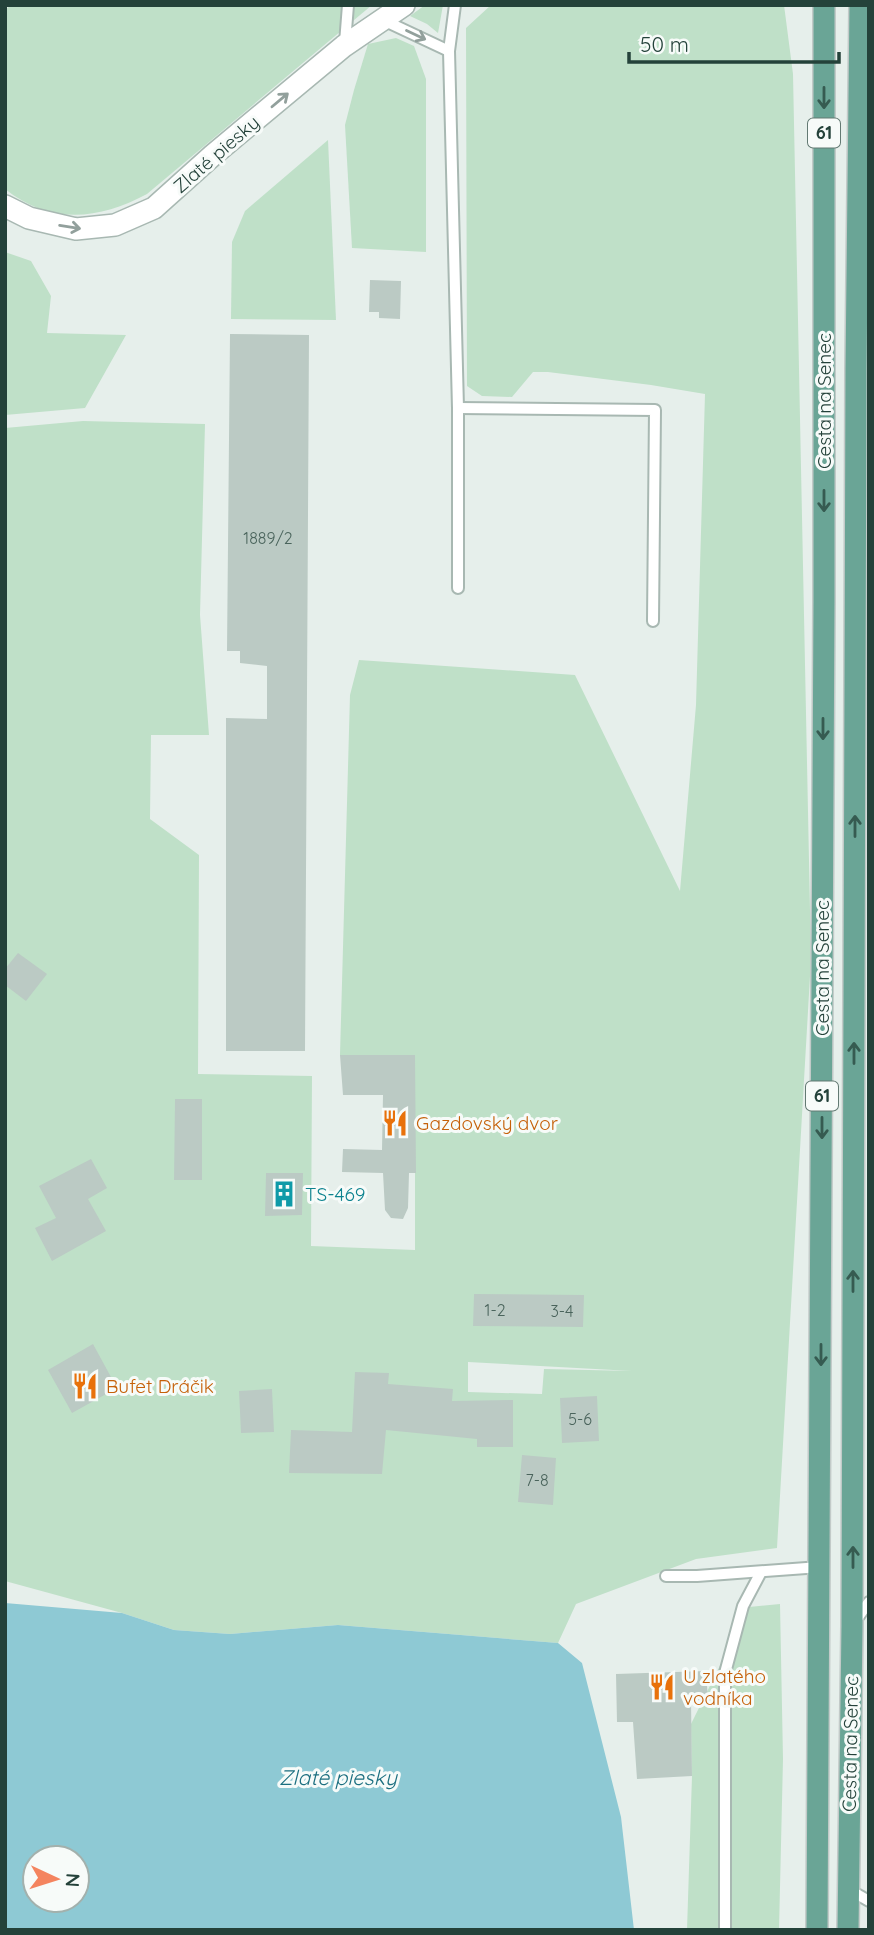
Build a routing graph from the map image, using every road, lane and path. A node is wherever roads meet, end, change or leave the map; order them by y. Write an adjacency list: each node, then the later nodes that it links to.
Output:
1 (348, 5): 7 (lane)
2 (404, 5): 6 (street, Zlaté piesky)
3 (455, 5): 8 (lane)
4 (824, 5): 13 (main road, Cesta na Senec / 61, one-way to 13)
5 (860, 5): 17 (main road, Cesta na Senec / 61, one-way to 5)
6 (383, 20): 7 (street, Zlaté piesky); 8 (lane, one-way to 8)
7 (344, 46): 9 (street, Zlaté piesky, one-way to 7)
8 (449, 51): 10 (lane)
9 (5, 206)
10 (458, 408): 11 (lane); 12 (lane)
11 (458, 588)
12 (653, 621)
13 (820, 1567): 14 (lane); 21 (main road, Cesta na Senec / 61)
14 (761, 1573): 15 (lane); 20 (lane)
15 (666, 1576)
16 (869, 1602): 17 (lane)
17 (852, 1626): 18 (main road, Cesta na Senec / 61)
18 (848, 1889): 19 (lane); 22 (main road, Cesta na Senec / 61)
19 (869, 1901)
20 (726, 1930)
21 (817, 1930)
22 (848, 1930)

